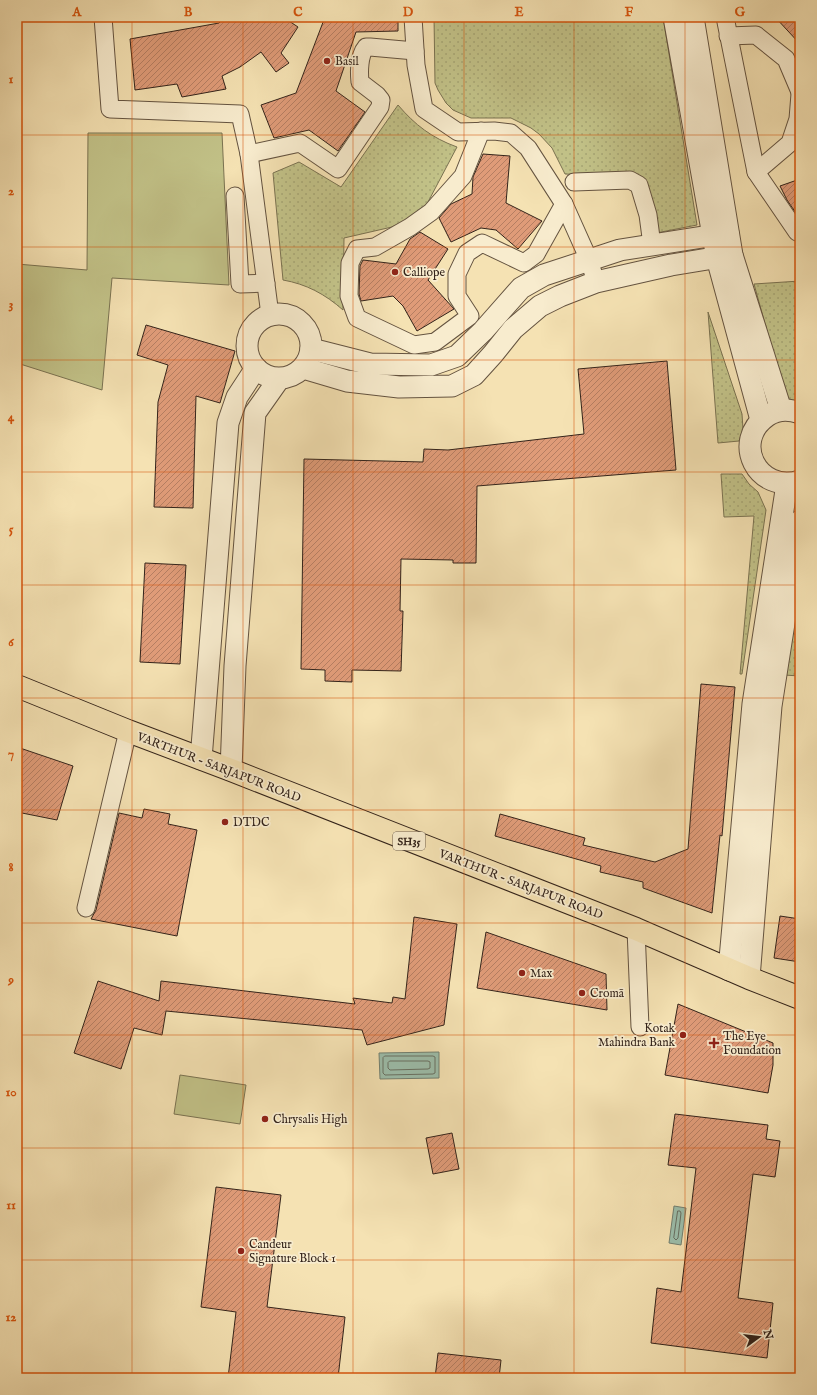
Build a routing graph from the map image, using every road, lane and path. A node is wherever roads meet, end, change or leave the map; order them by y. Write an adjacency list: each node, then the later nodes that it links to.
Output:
1 (104, 17): 10 (street)
2 (413, 17): 7 (street)
3 (674, 17): 16 (street)
4 (693, 17): 16 (street)
5 (725, 17): 6 (street)
6 (728, 36): 8 (street); 11 (street)
7 (415, 51): 9 (street); 10 (street)
8 (800, 93): 11 (street)
9 (481, 131): 14 (street); 14 (street)
10 (249, 154): 21 (street)
11 (756, 172): 15 (street)
12 (574, 182): 17 (street)
13 (235, 196): 21 (street)
14 (564, 204): 19 (street)
15 (800, 232)
16 (721, 234): 17 (street); 18 (street)
17 (652, 245): 19 (street)
18 (725, 256): 20 (street); 27 (street); 28 (street)
19 (590, 260): 20 (street); 23 (street)
20 (596, 282): 25 (street)
21 (266, 283): 22 (street)
22 (270, 315): 23 (street); 24 (street)
23 (311, 349): 25 (street)
24 (256, 368): 26 (street); 31 (street)
25 (303, 368): 26 (street)
26 (280, 378): 32 (street)
27 (791, 411): 28 (street)
28 (761, 420): 29 (street)
29 (794, 483): 39 (street)
30 (800, 521): 40 (street)
31 (208, 663): 32 (street); 35 (street)
32 (234, 666): 36 (street)
33 (17, 686): 34 (main road, VARTHUR - SARJAPUR ROAD / SH35)
34 (128, 732): 35 (main road, VARTHUR - SARJAPUR ROAD / SH35); 37 (street)
35 (201, 759): 36 (main road, VARTHUR - SARJAPUR ROAD / SH35)
36 (231, 770): 38 (main road, VARTHUR - SARJAPUR ROAD / SH35)
37 (86, 908)
38 (636, 929): 39 (main road, VARTHUR - SARJAPUR ROAD / SH35); 42 (street)
39 (729, 970): 40 (main road, VARTHUR - SARJAPUR ROAD / SH35)
40 (749, 978): 41 (main road, VARTHUR - SARJAPUR ROAD / SH35)
41 (800, 998)
42 (640, 1027)

